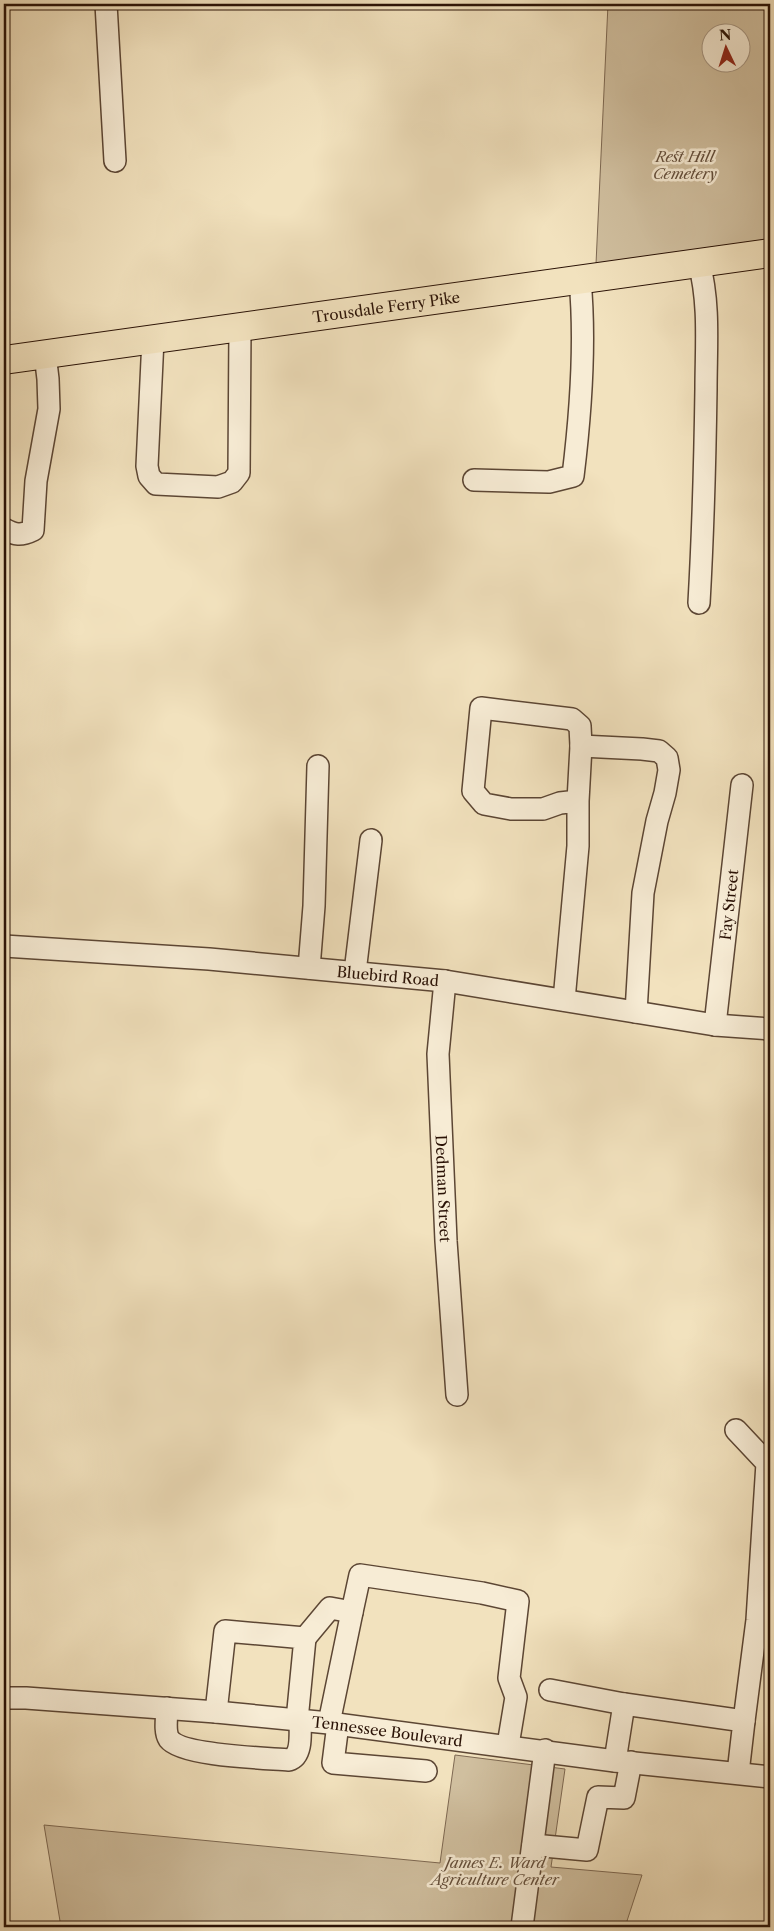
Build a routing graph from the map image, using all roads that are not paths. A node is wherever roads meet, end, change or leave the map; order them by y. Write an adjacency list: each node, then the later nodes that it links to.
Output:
1 (106, 4): 2 (street)
2 (115, 161)
3 (770, 253): 4 (main road, Trousdale Ferry Pike)
4 (699, 263): 5 (main road, Trousdale Ferry Pike); 12 (street)
5 (580, 280): 6 (main road, Trousdale Ferry Pike); 10 (street)
6 (240, 328): 7 (main road, Trousdale Ferry Pike); 7 (street)
7 (153, 339): 8 (main road, Trousdale Ferry Pike)
8 (45, 354): 9 (main road, Trousdale Ferry Pike); 11 (street)
9 (4, 360)
10 (474, 480)
11 (4, 529)
12 (699, 603)
13 (581, 746): 16 (street); 16 (street); 23 (street)
14 (318, 766): 19 (street)
15 (742, 785): 24 (street, Fay Street)
16 (578, 801): 22 (street)
17 (371, 840): 20 (street)
18 (4, 946): 19 (street, Bluebird Road)
19 (309, 968): 20 (street, Bluebird Road)
20 (355, 972): 21 (street, Bluebird Road)
21 (445, 981): 22 (street, Bluebird Road); 26 (street, Dedman Street)
22 (564, 1000): 23 (street, Bluebird Road)
23 (636, 1012): 24 (street, Bluebird Road)
24 (715, 1024): 25 (street, Bluebird Road)
25 (770, 1030)
26 (457, 1395)
27 (736, 1430): 36 (street)
28 (352, 1612): 29 (street); 37 (street); 38 (street)
29 (305, 1638): 34 (street); 35 (street)
30 (550, 1690): 32 (street)
31 (4, 1698): 33 (street, Tennessee Boulevard)
32 (624, 1704): 36 (street); 40 (street)
33 (167, 1708): 34 (street, Tennessee Boulevard); 35 (street)
34 (216, 1712): 35 (street, Tennessee Boulevard)
35 (299, 1720): 37 (street, Tennessee Boulevard)
36 (744, 1721): 42 (street)
37 (333, 1723): 38 (street, Tennessee Boulevard); 41 (street)
38 (508, 1745): 39 (street, Tennessee Boulevard)
39 (545, 1750): 40 (street, Tennessee Boulevard); 44 (street)
40 (623, 1761): 42 (street, Tennessee Boulevard); 44 (street)
41 (426, 1771)
42 (738, 1773): 43 (street, Tennessee Boulevard)
43 (770, 1777)
44 (533, 1845): 45 (street)
45 (522, 1927)

